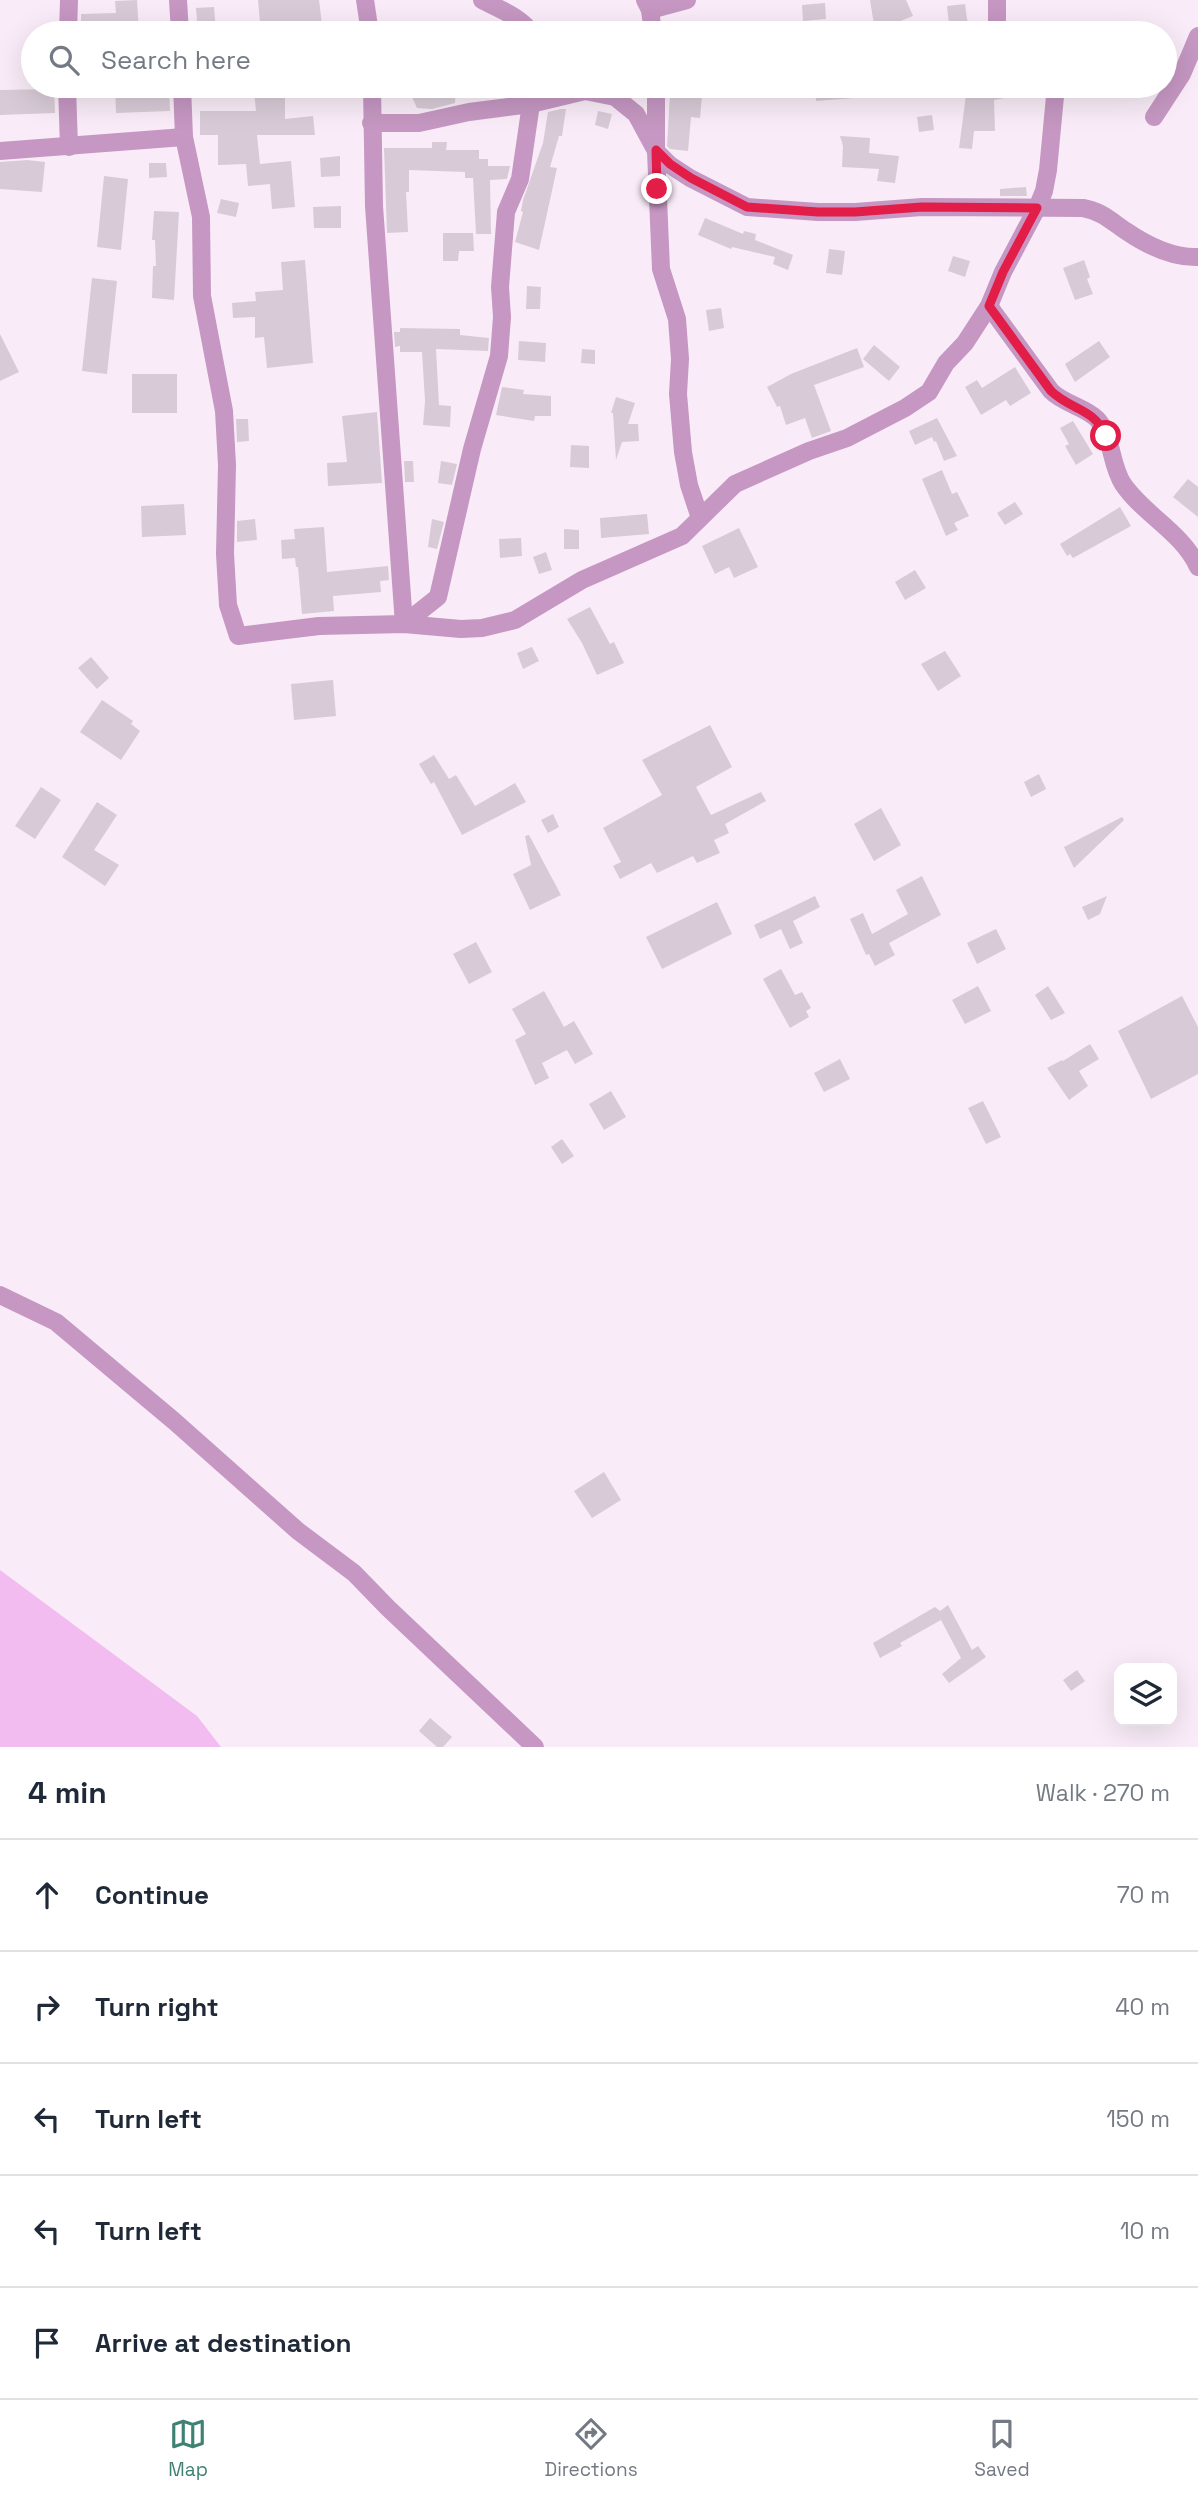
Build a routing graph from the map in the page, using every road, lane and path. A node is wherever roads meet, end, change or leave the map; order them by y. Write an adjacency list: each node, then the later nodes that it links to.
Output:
1 (69, 0): 8 (street)
2 (178, 0): 9 (street)
3 (365, 0): 10 (street)
4 (482, 0): 11 (street)
5 (687, 0): 7 (street)
6 (997, 0): 12 (street)
7 (648, 5)
8 (68, 21)
9 (179, 21)
10 (368, 21)
11 (522, 21)
12 (997, 21)
13 (1198, 36): 14 (street)
14 (1177, 82)
15 (67, 98): 27 (street)
16 (182, 98): 26 (street)
17 (372, 98): 25 (street)
18 (550, 98): 23 (street)
19 (616, 98): 28 (street)
20 (656, 98): 28 (street)
21 (1055, 98): 30 (street)
22 (1166, 98): 24 (street)
23 (531, 104): 25 (street); 35 (street)
24 (1154, 117)
25 (371, 123): 35 (street)
26 (184, 137): 27 (street); 35 (street)
27 (69, 147): 29 (street)
28 (656, 150): 30 (street); 33 (street)
29 (0, 151)
30 (1037, 208): 31 (street); 32 (street)
31 (1198, 257)
32 (989, 306): 33 (street); 34 (street)
33 (700, 518): 35 (street)
34 (1198, 567)
35 (404, 624)
36 (0, 1295): 37 (street)
37 (535, 1747)

